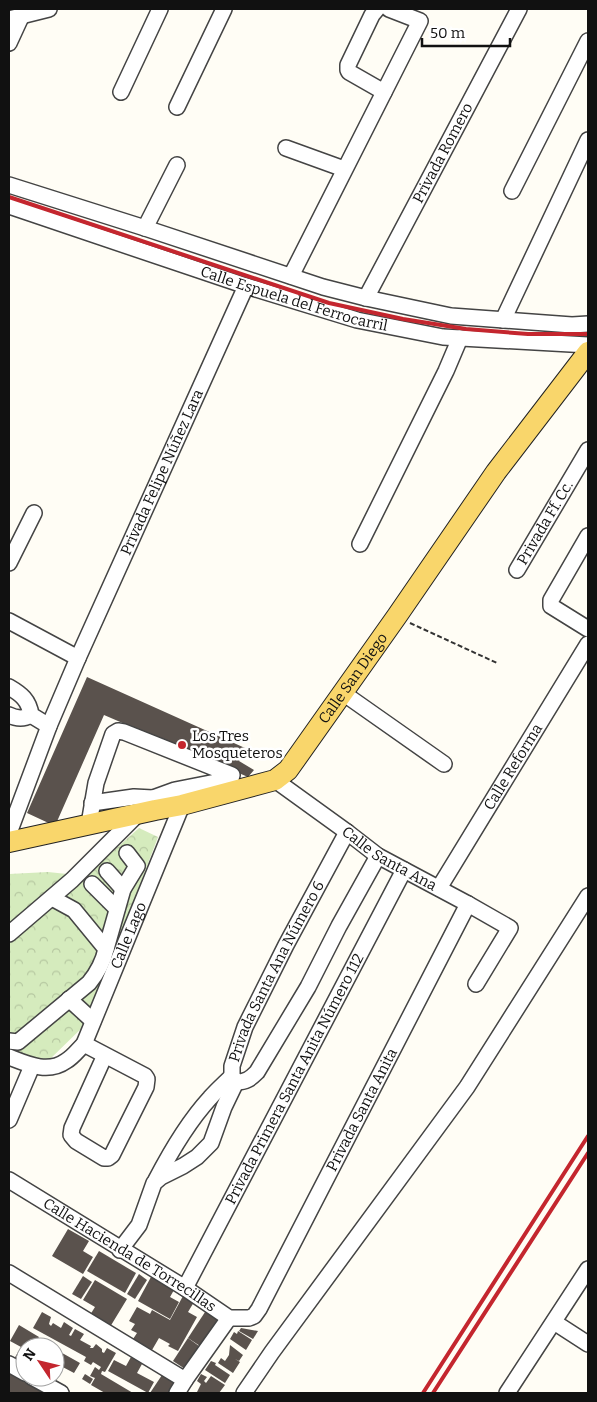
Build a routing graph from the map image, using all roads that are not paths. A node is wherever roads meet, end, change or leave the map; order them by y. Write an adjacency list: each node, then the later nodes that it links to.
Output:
1 (49, 9): 7 (street)
2 (160, 9): 10 (street)
3 (224, 9): 12 (street)
4 (377, 9): 11 (street)
5 (389, 9): 11 (street)
6 (519, 9): 23 (street, Privada Romero)
7 (15, 18): 9 (street)
8 (588, 41): 18 (street)
9 (9, 43)
10 (121, 92)
11 (384, 92): 16 (street)
12 (176, 107)
13 (588, 140): 24 (street)
14 (286, 148): 16 (street)
15 (177, 165): 20 (street)
16 (344, 169): 21 (street)
17 (9, 184): 20 (street, Calle Espuela del Ferrocarril)
18 (512, 191)
19 (9, 206): 22 (street, Calle Espuela del Ferrocarril)
20 (145, 228): 21 (street, Calle Espuela del Ferrocarril)
21 (291, 276): 23 (street, Calle Espuela del Ferrocarril)
22 (246, 286): 26 (street, Calle Espuela del Ferrocarril); 38 (street, Privada Felipe Núñez Lara)
23 (366, 298): 24 (street, Calle Espuela del Ferrocarril)
24 (503, 320): 25 (street, Calle Espuela del Ferrocarril)
25 (588, 324)
26 (460, 338): 27 (street, Calle Espuela del Ferrocarril); 32 (street)
27 (588, 345)
28 (588, 352): 40 (main road, Calle San Diego)
29 (588, 450): 34 (street, Privada Ff. Cc.)
30 (34, 513): 33 (street)
31 (588, 536): 36 (street)
32 (360, 544)
33 (9, 563)
34 (517, 570)
35 (9, 621): 38 (street)
36 (588, 629)
37 (588, 644): 58 (street, Calle Reforma)
38 (78, 658): 43 (street, Privada Felipe Núñez Lara)
39 (9, 687): 42 (street)
40 (343, 693): 44 (street); 45 (main road, Calle San Diego)
41 (9, 715): 42 (street)
42 (31, 715): 43 (street)
43 (49, 726): 51 (street, Privada Felipe Núñez Lara)
44 (444, 764)
45 (275, 780): 47 (main road, Calle San Diego); 50 (street, Calle Santa Ana)
46 (92, 803): 48 (street); 48 (street); 49 (street)
47 (182, 806): 48 (main road, Calle San Diego); 68 (street, Calle Lago)
48 (149, 807): 49 (main road, Calle San Diego); 61 (street)
49 (89, 824): 52 (main road, Calle San Diego)
50 (347, 832): 54 (street, Calle Santa Ana); 74 (street, Privada Santa Ana Número 6)
51 (9, 833)
52 (9, 842)
53 (127, 853): 59 (street)
54 (378, 856): 55 (street, Calle Santa Ana); 74 (street)
55 (404, 870): 58 (street, Calle Santa Ana); 81 (street, Privada Primera Santa Anita Número 112)
56 (107, 871): 59 (street)
57 (92, 884): 63 (street)
58 (439, 888): 62 (street, Calle Santa Ana)
59 (123, 889): 63 (street)
60 (588, 896): 89 (street)
61 (52, 898): 64 (street); 65 (street)
62 (468, 904): 66 (street, Calle Santa Ana); 82 (street, Privada Santa Anita)
63 (117, 909): 65 (street)
64 (9, 934)
65 (106, 949): 67 (street)
66 (476, 984)
67 (69, 999): 68 (street); 69 (street)
68 (93, 1022): 70 (street, Calle Lago)
69 (9, 1041)
70 (84, 1044): 71 (street); 73 (street, Calle Lago)
71 (105, 1055): 71 (street)
72 (9, 1057): 73 (street)
73 (32, 1066): 75 (street)
74 (234, 1079): 77 (street); 77 (street, Privada Santa Ana Número 6)
75 (9, 1120)
76 (9, 1180): 78 (street, Calle Hacienda de Torrecillas)
77 (158, 1180): 78 (street)
78 (120, 1250): 81 (street, Calle Hacienda de Torrecillas)
79 (588, 1269): 84 (street)
80 (9, 1273): 86 (street)
81 (185, 1288): 83 (street, Calle Hacienda de Torrecillas)
82 (254, 1316): 83 (street, Calle Hacienda de Torrecillas)
83 (229, 1318): 86 (street)
84 (554, 1322): 85 (street); 87 (street)
85 (588, 1344)
86 (185, 1380): 88 (street)
87 (512, 1392)
88 (177, 1393)
89 (244, 1393)

